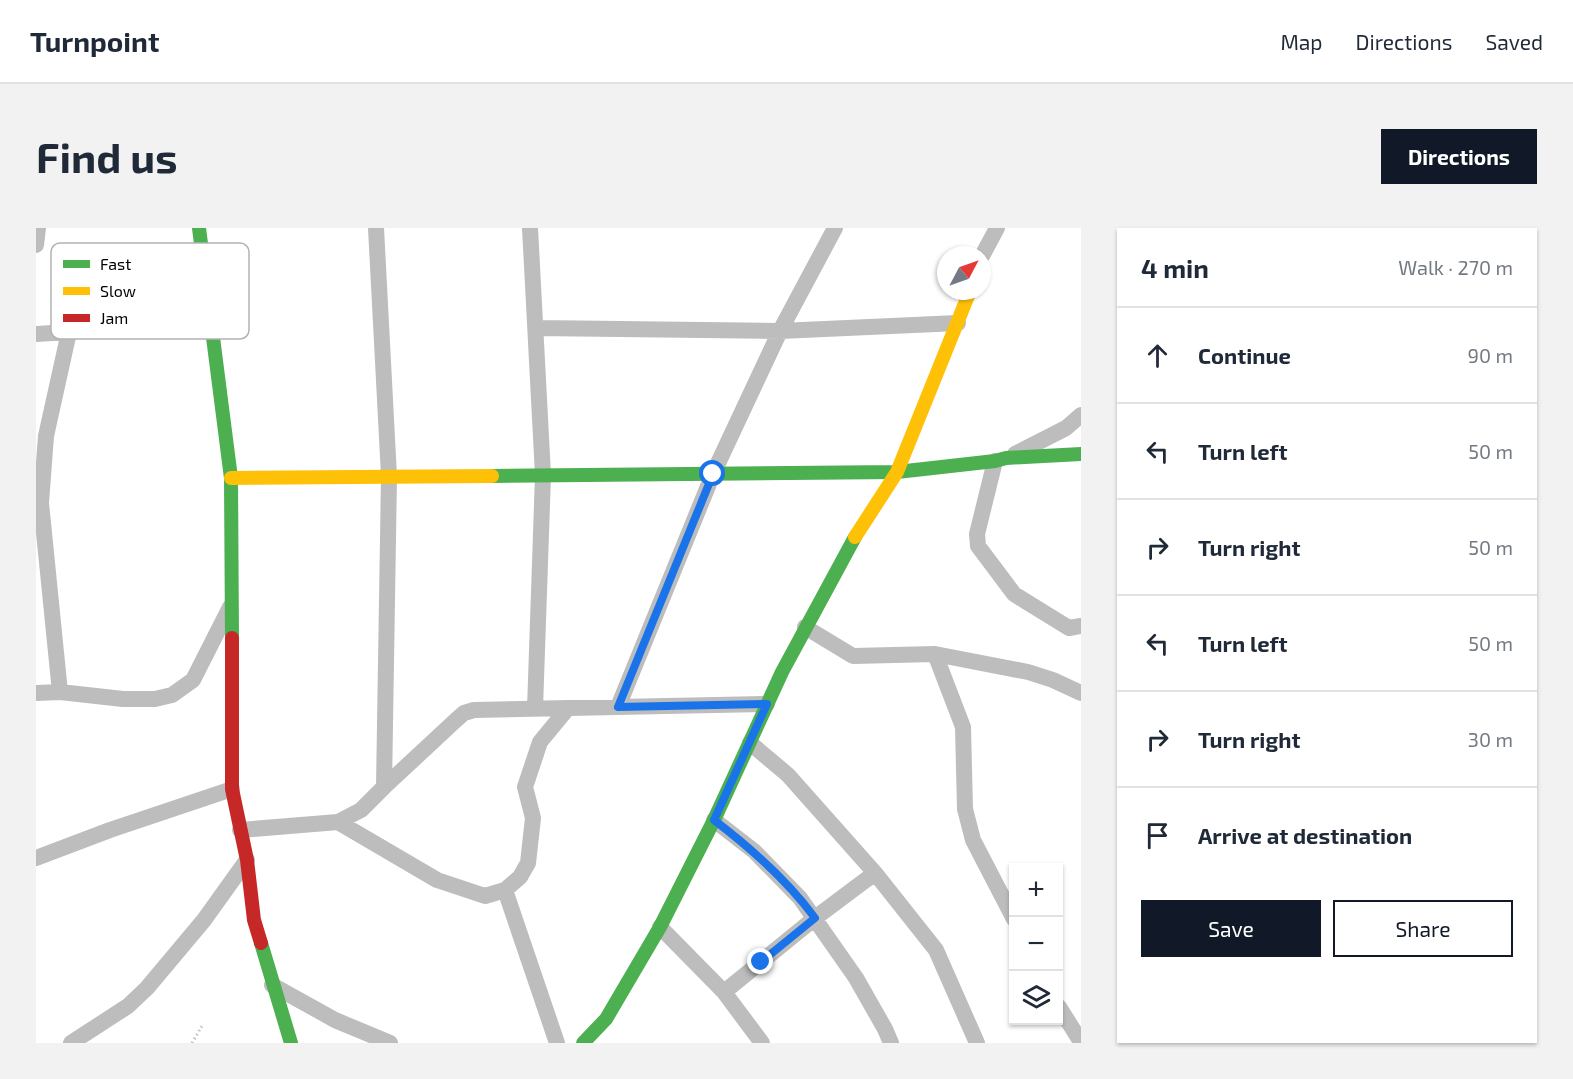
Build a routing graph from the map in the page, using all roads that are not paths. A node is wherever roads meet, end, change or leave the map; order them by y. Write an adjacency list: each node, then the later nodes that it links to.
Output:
1 (38, 228): 8 (street)
2 (200, 228): 7 (street)
3 (376, 228): 24 (street)
4 (530, 228): 12 (street)
5 (835, 228): 13 (street)
6 (997, 228): 9 (street)
7 (201, 243)
8 (36, 245)
9 (987, 246)
10 (967, 300): 11 (street)
11 (958, 323): 13 (street); 21 (street)
12 (537, 328): 13 (street); 23 (street)
13 (780, 331): 22 (street)
14 (51, 333): 15 (street)
15 (36, 334)
16 (67, 339): 26 (street)
17 (213, 339): 25 (street)
18 (1081, 415): 20 (street)
19 (1081, 454): 20 (street)
20 (1000, 460): 21 (street); 28 (street)
21 (897, 472): 22 (street); 29 (street)
22 (713, 474): 23 (street); 35 (street)
23 (543, 475): 24 (street); 37 (street)
24 (389, 476): 25 (street); 39 (street)
25 (231, 478): 27 (street)
26 (38, 503): 31 (street)
27 (232, 603): 31 (street); 40 (street)
28 (1081, 626)
29 (805, 627): 30 (street); 34 (street)
30 (935, 654): 33 (street); 48 (street)
31 (60, 692): 32 (street)
32 (36, 693)
33 (1081, 693)
34 (767, 704): 35 (street); 38 (street)
35 (618, 707): 36 (street)
36 (568, 708): 37 (street); 47 (street)
37 (535, 709): 39 (street)
38 (750, 743): 41 (street); 46 (street)
39 (384, 787): 42 (street)
40 (232, 789): 43 (street); 44 (street)
41 (714, 820): 49 (street); 50 (street)
42 (338, 822): 43 (street); 47 (street)
43 (240, 830): 45 (street)
44 (36, 858)
45 (247, 860): 51 (street); 55 (street)
46 (875, 873): 49 (street); 62 (street)
47 (505, 890): 58 (street)
48 (1012, 917)
49 (815, 918): 52 (street); 61 (street)
50 (660, 927): 52 (street); 59 (street)
51 (272, 985): 56 (street); 57 (street)
52 (724, 992): 60 (street)
53 (1063, 1013): 54 (street)
54 (1081, 1042)
55 (71, 1043)
56 (291, 1043)
57 (390, 1043)
58 (557, 1043)
59 (583, 1043)
60 (762, 1043)
61 (891, 1043)
62 (977, 1043)

